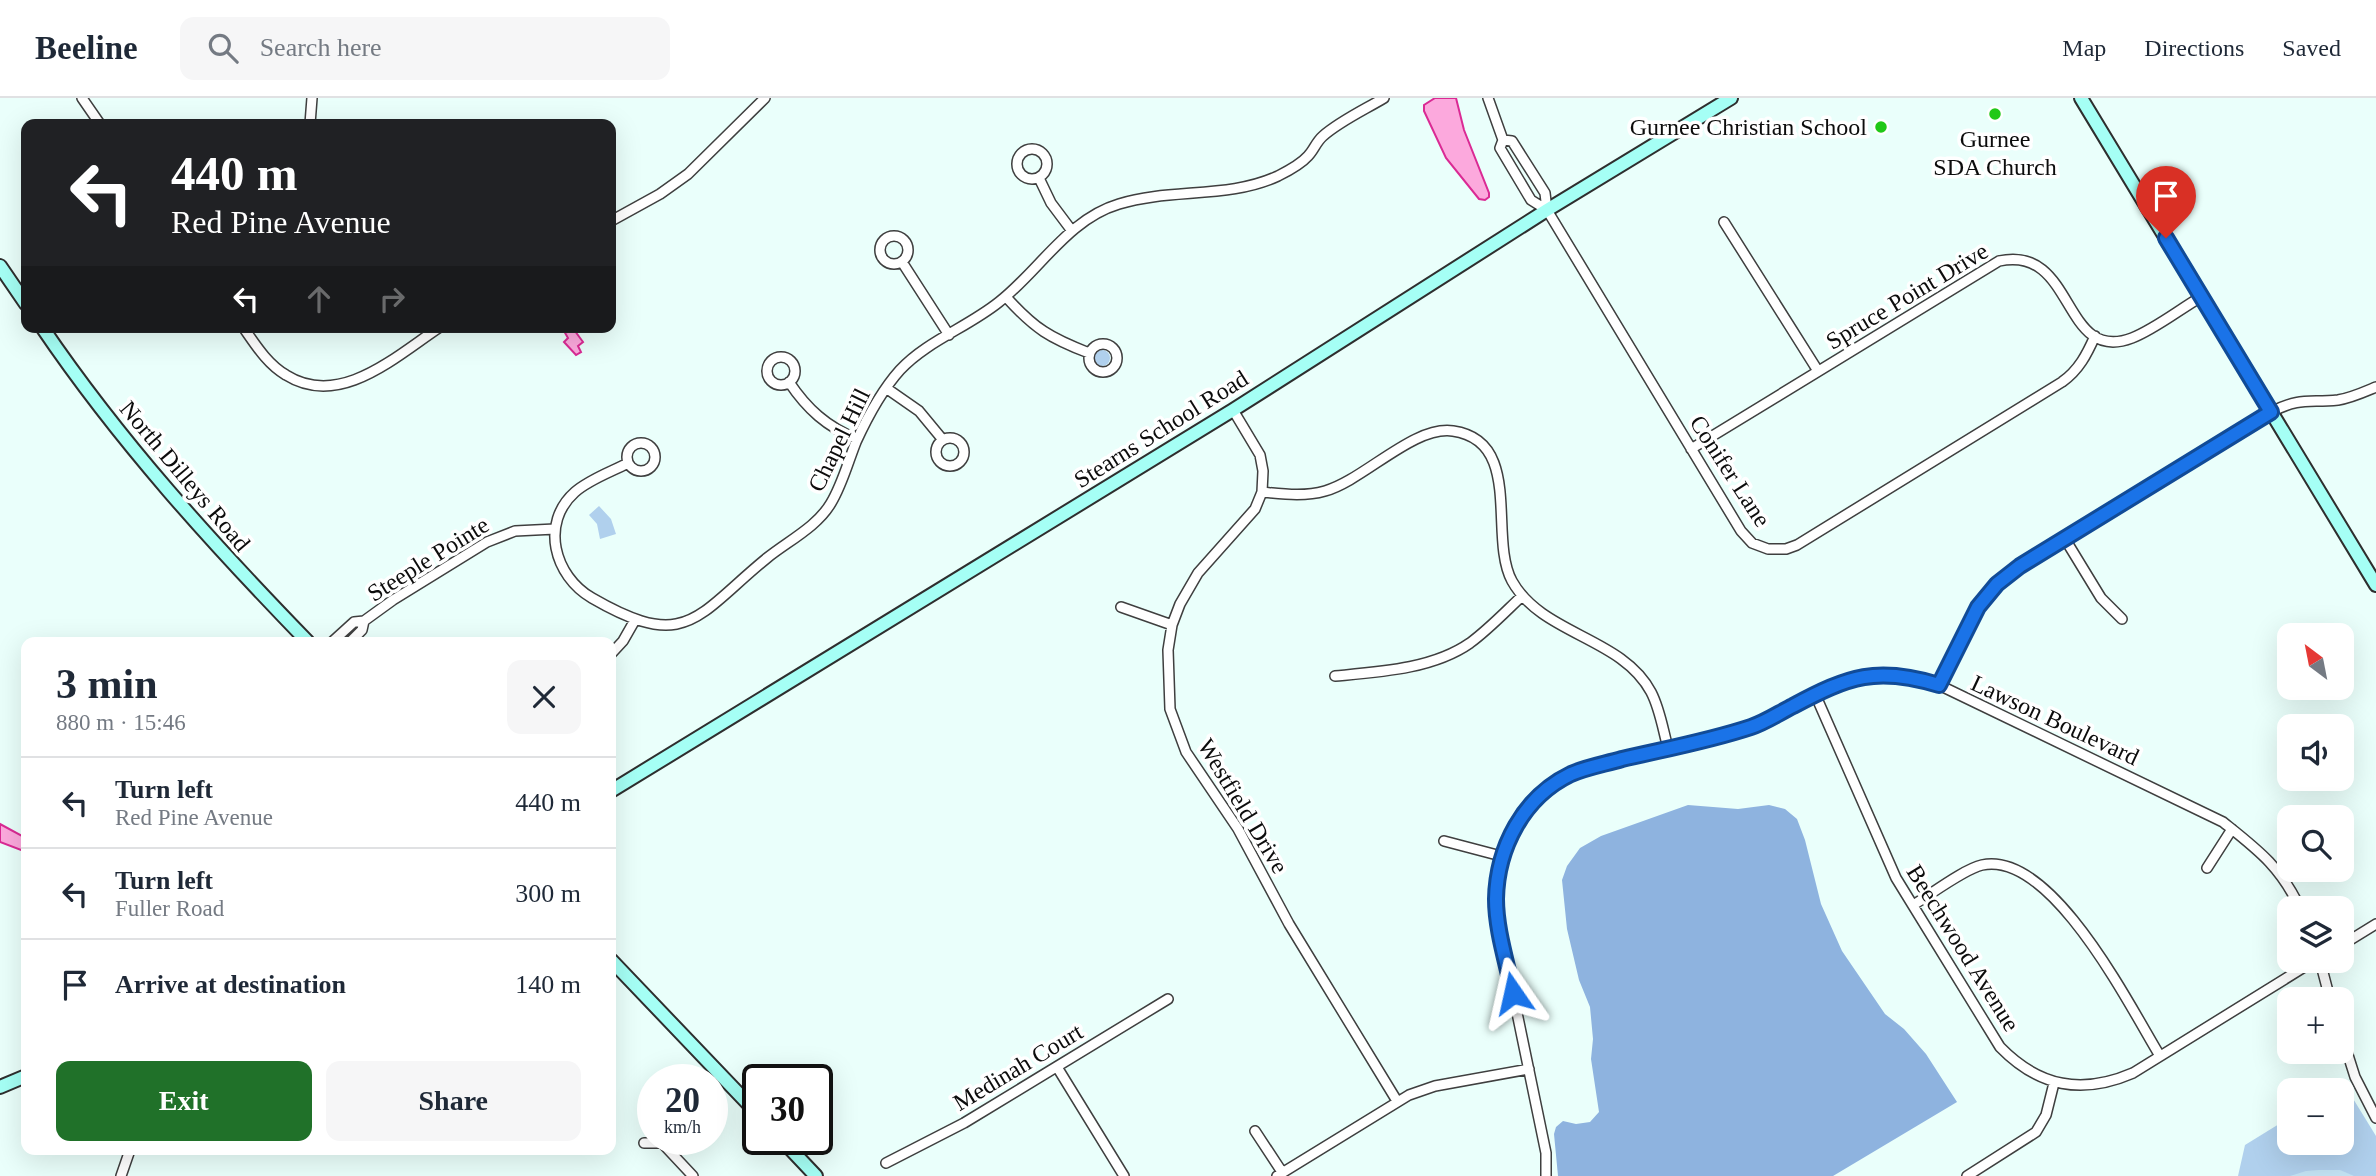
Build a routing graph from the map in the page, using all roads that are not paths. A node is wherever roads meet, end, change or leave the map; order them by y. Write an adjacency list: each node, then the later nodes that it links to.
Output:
1 (82, 98): 8 (street)
2 (312, 98): 9 (street)
3 (765, 98): 13 (street)
4 (1384, 98): 15 (street, Chapel Hill)
5 (1488, 98): 10 (street)
6 (1731, 98): 12 (main road, Stearns School Road)
7 (2081, 98): 18 (main road)
8 (97, 119)
9 (310, 119)
10 (1503, 140): 12 (street); 12 (street)
11 (1039, 177): 15 (street)
12 (1547, 210): 31 (main road, Stearns School Road); 35 (street, Conifer Lane)
13 (616, 218)
14 (1724, 222): 27 (street)
15 (1072, 231): 20 (street, Chapel Hill)
16 (902, 262): 24 (street)
17 (0, 266): 19 (main road)
18 (2201, 296): 25 (street); 32 (main road)
19 (21, 297)
20 (1006, 297): 24 (street, Chapel Hill); 26 (street)
21 (46, 333): 47 (main road, North Dilleys Road)
22 (247, 333): 23 (street)
23 (431, 333)
24 (949, 335): 30 (street, Chapel Hill)
25 (2095, 336): 27 (street, Spruce Point Drive); 35 (street, Conifer Lane)
26 (1089, 353)
27 (1818, 371): 35 (street, Spruce Point Drive)
28 (789, 383): 33 (street)
29 (2376, 387): 32 (street)
30 (886, 388): 33 (street, Chapel Hill); 34 (street)
31 (1233, 410): 37 (street); 55 (main road, Stearns School Road)
32 (2271, 412): 39 (street); 40 (main road)
33 (857, 439): 44 (street, Chapel Hill)
34 (943, 440)
35 (1691, 449)
36 (628, 463): 38 (street)
37 (1262, 492): 41 (street); 46 (street, Westfield Drive)
38 (555, 528): 44 (street, Chapel Hill); 45 (street, Steeple Pointe)
39 (2065, 539): 43 (street); 52 (street)
40 (2376, 585)
41 (1522, 596): 51 (street); 54 (street)
42 (1121, 607): 46 (street)
43 (2122, 619)
44 (635, 620): 50 (street)
45 (365, 621): 48 (street, Steeple Pointe); 49 (street, Steeple Pointe)
46 (1172, 625): 75 (street, Westfield Drive)
47 (303, 637)
48 (338, 637)
49 (355, 637)
50 (616, 649)
51 (1335, 676)
52 (1939, 685): 53 (street, Lawson Boulevard); 56 (street, Lawson Boulevard)
53 (1815, 694): 54 (street, Lawson Boulevard); 61 (street, Beechwood Avenue)
54 (1668, 748): 58 (street, Lawson Boulevard)
55 (616, 788)
56 (2232, 829): 59 (street); 60 (street, Lawson Boulevard)
57 (1444, 841): 58 (street)
58 (1502, 856): 70 (street, Lawson Boulevard)
59 (2207, 868)
60 (2294, 896)
61 (1913, 905): 67 (street); 72 (street, Beechwood Avenue)
62 (2376, 924): 63 (street)
63 (2354, 938)
64 (616, 965): 74 (main road)
65 (2295, 973): 67 (street, Beechwood Avenue)
66 (1168, 999): 69 (street, Medinah Court)
67 (2160, 1056): 72 (street, Beechwood Avenue)
68 (2351, 1064): 76 (street)
69 (1057, 1067): 81 (street, Medinah Court); 86 (street)
70 (1529, 1069): 75 (street); 87 (street, Lawson Boulevard)
71 (21, 1078): 73 (main road)
72 (2054, 1083): 88 (street)
73 (0, 1087)
74 (742, 1097)
75 (1397, 1101): 82 (street)
76 (2376, 1118)
77 (1255, 1131): 82 (street)
78 (128, 1155): 83 (street)
79 (673, 1155): 84 (street)
80 (797, 1155): 85 (main road)
81 (886, 1163)
82 (1279, 1174)
83 (121, 1176)
84 (693, 1176)
85 (816, 1176)
86 (1124, 1176)
87 (1546, 1176)
88 (1967, 1176)

